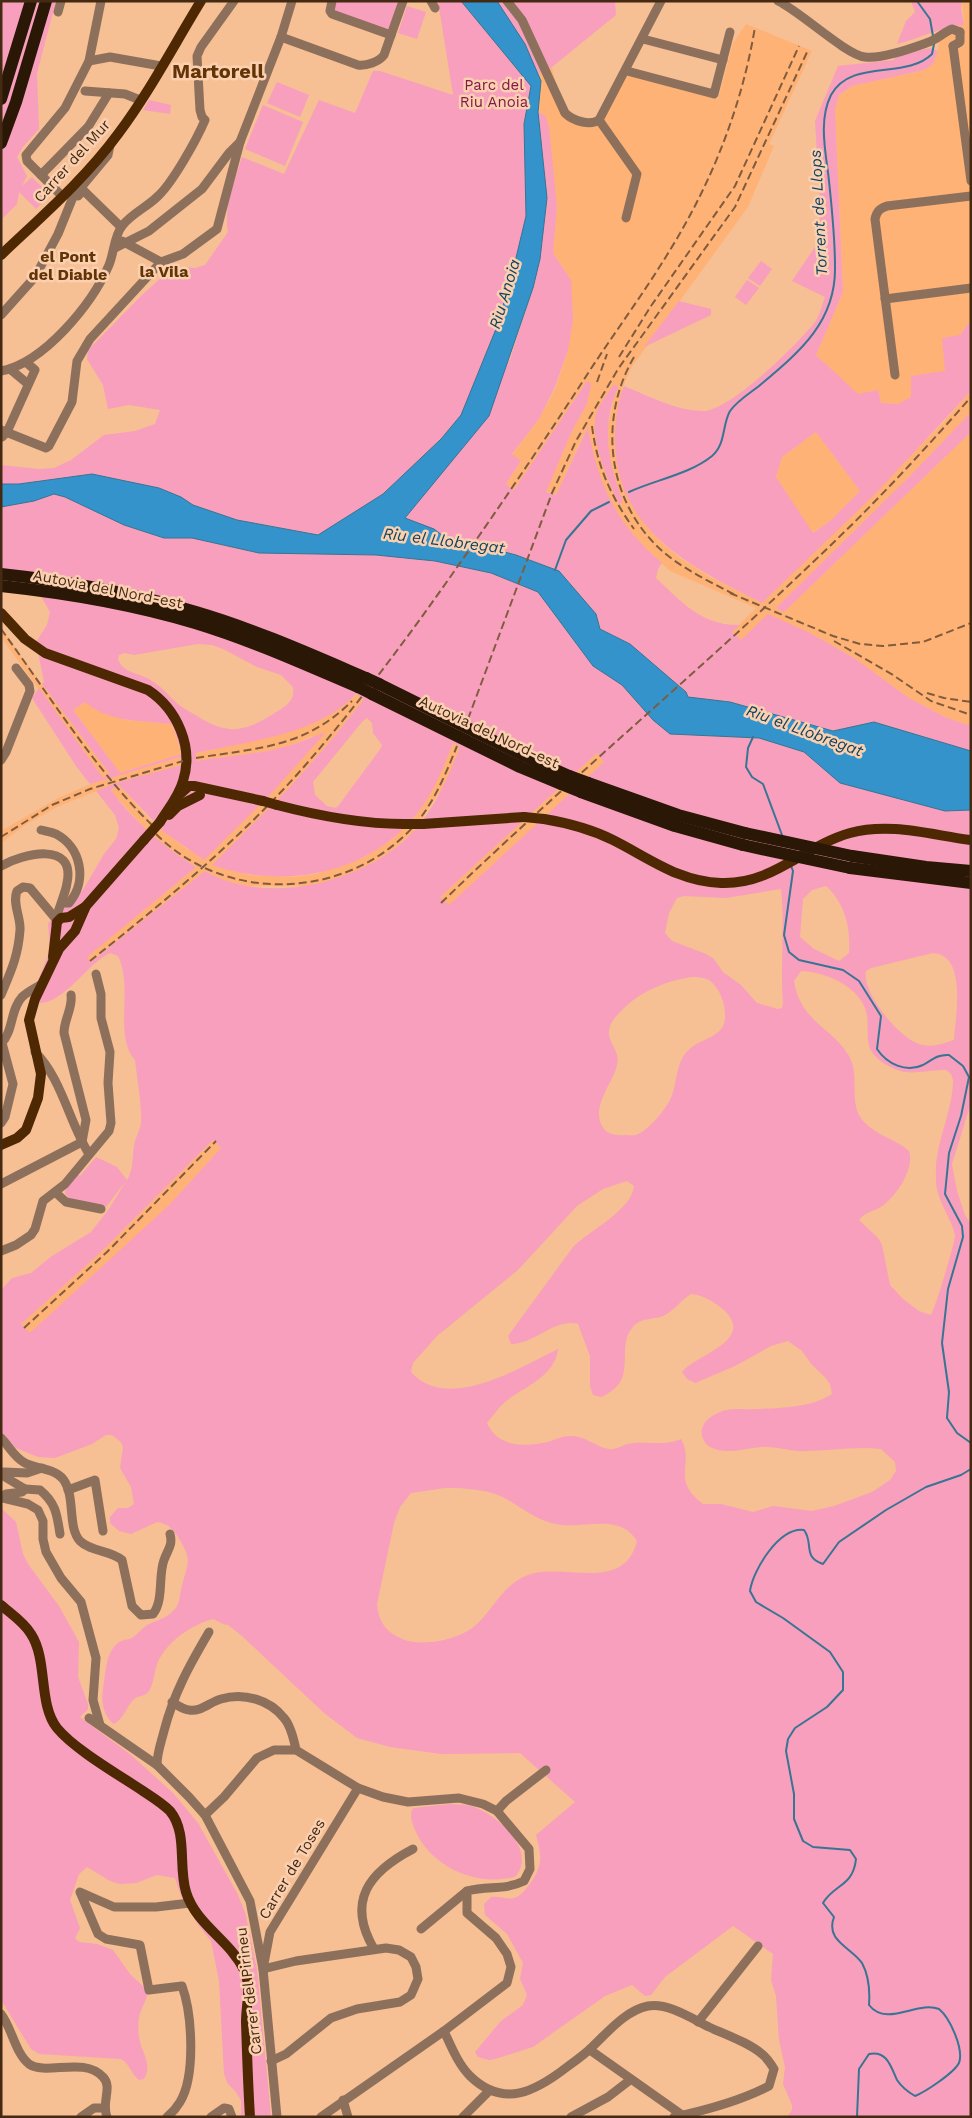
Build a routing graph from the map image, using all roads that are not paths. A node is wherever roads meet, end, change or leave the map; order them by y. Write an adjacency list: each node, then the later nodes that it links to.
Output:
1 (31, 1): 28 (highway)
2 (46, 1): 32 (highway)
3 (61, 1): 14 (street)
4 (100, 1): 22 (street)
5 (201, 1): 24 (main road, Carrer del Mur)
6 (234, 1): 41 (street)
7 (292, 1): 19 (street)
8 (332, 1): 17 (street)
9 (403, 1): 17 (street)
10 (507, 1): 30 (street)
11 (661, 1): 20 (street)
12 (778, 1): 13 (street)
13 (792, 4): 21 (street)
14 (58, 12)
15 (971, 30): 18 (street)
16 (730, 32): 23 (street)
17 (392, 35): 19 (street)
18 (964, 35): 21 (street); 21 (street)
19 (281, 38): 31 (street)
20 (643, 39): 23 (street); 25 (street)
21 (946, 40): 34 (street)
22 (89, 60): 24 (street); 35 (street)
23 (723, 60): 25 (street)
24 (161, 66): 29 (main road, Carrer del Mur)
25 (626, 71): 30 (street)
26 (86, 91): 27 (street)
27 (109, 93): 29 (street); 35 (street)
28 (1, 100)
29 (140, 100): 33 (main road, Carrer del Mur)
30 (599, 120): 40 (street)
31 (240, 142): 42 (street); 45 (street)
32 (1, 143)
33 (110, 144): 37 (main road, Carrer del Mur); 39 (street)
34 (969, 148): 36 (street)
35 (40, 174): 37 (street)
36 (971, 181)
37 (62, 196): 44 (main road, Carrer del Mur)
38 (971, 196): 47 (street)
39 (67, 213): 41 (street); 48 (street)
40 (626, 218)
41 (120, 230): 42 (street); 43 (street)
42 (124, 242): 43 (street); 45 (street)
43 (115, 248): 49 (street)
44 (1, 255)
45 (161, 262): 53 (street)
46 (971, 288): 47 (street)
47 (886, 299): 51 (street)
48 (1, 315)
49 (26, 362): 50 (street); 52 (street)
50 (6, 370): 52 (street)
51 (895, 375)
52 (28, 384): 53 (street)
53 (3, 433)
54 (1, 574): 56 (highway, Autovia del Nord-est)
55 (1, 586): 56 (highway, Autovia del Nord-est)
56 (60, 588): 68 (highway, Autovia del Nord-est, bridge)
57 (1, 613): 59 (main road)
58 (16, 668): 61 (street)
59 (157, 696): 60 (main road); 62 (main road)
60 (184, 742): 63 (main road); 65 (main road)
61 (1, 760)
62 (191, 774): 63 (main road); 64 (main road)
63 (186, 788): 64 (main road); 65 (main road)
64 (201, 791): 65 (main road); 67 (main road, bridge)
65 (175, 804): 73 (main road, bridge)
66 (40, 830): 72 (street)
67 (971, 840)
68 (851, 862): 70 (highway, Autovia del Nord-est); 71 (highway, Autovia del Nord-est)
69 (1, 866): 72 (street)
70 (971, 870)
71 (971, 883)
72 (62, 905): 74 (street); 75 (street)
73 (86, 906): 74 (main road); 76 (main road)
74 (68, 916): 75 (main road); 76 (main road)
75 (56, 924): 76 (main road); 77 (main road); 80 (street)
76 (73, 931): 77 (main road)
77 (52, 962): 79 (main road)
78 (96, 974): 87 (street)
79 (42, 984): 82 (street); 83 (main road)
80 (1, 995)
81 (71, 995): 85 (street)
82 (2, 1044): 84 (street)
83 (35, 1052): 85 (street); 86 (main road)
84 (1, 1123)
85 (82, 1142): 87 (street); 88 (street)
86 (1, 1145)
87 (89, 1154): 89 (street)
88 (1, 1184)
89 (55, 1192): 90 (street); 91 (street)
90 (101, 1209)
91 (1, 1251)
92 (1, 1438): 93 (street)
93 (42, 1468): 94 (street); 96 (street)
94 (3, 1469): 95 (street)
95 (25, 1489): 98 (street); 104 (street)
96 (68, 1490): 97 (street); 99 (street)
97 (103, 1531)
98 (60, 1534)
99 (170, 1534)
100 (1, 1605): 113 (main road)
101 (208, 1632): 102 (street)
102 (172, 1702): 105 (street); 106 (street)
103 (89, 1718): 104 (street, Carrer del Pirineu)
104 (100, 1725): 106 (street, Carrer del Pirineu)
105 (296, 1750): 108 (street); 110 (street)
106 (157, 1765): 110 (street, Carrer del Pirineu)
107 (546, 1770): 109 (street)
108 (358, 1788): 109 (street); 117 (street, Carrer de Toses)
109 (497, 1811): 112 (street)
110 (205, 1815): 117 (street, Carrer del Pirineu)
111 (413, 1849): 116 (street)
112 (467, 1890): 114 (street); 121 (street)
113 (190, 1903): 118 (main road); 131 (street)
114 (421, 1929)
115 (758, 1946): 120 (street)
116 (374, 1949): 117 (street); 123 (street)
117 (263, 1969): 123 (street, Carrer del Pirineu)
118 (249, 1992): 134 (main road); 135 (main road)
119 (1, 2014): 127 (street)
120 (698, 2022): 122 (street); 129 (street)
121 (444, 2030): 125 (street); 126 (street)
122 (590, 2050): 124 (street); 125 (street)
123 (271, 2061): 136 (street, Carrer del Pirineu)
124 (630, 2080): 128 (street); 129 (street)
125 (490, 2090): 139 (street)
126 (343, 2100): 137 (street); 138 (street)
127 (106, 2112): 130 (street)
128 (574, 2116)
129 (678, 2116)
130 (81, 2117)
131 (168, 2117)
132 (211, 2117): 133 (street)
133 (232, 2117)
134 (250, 2117)
135 (256, 2117)
136 (276, 2117)
137 (321, 2117)
138 (348, 2117)
139 (463, 2117)

